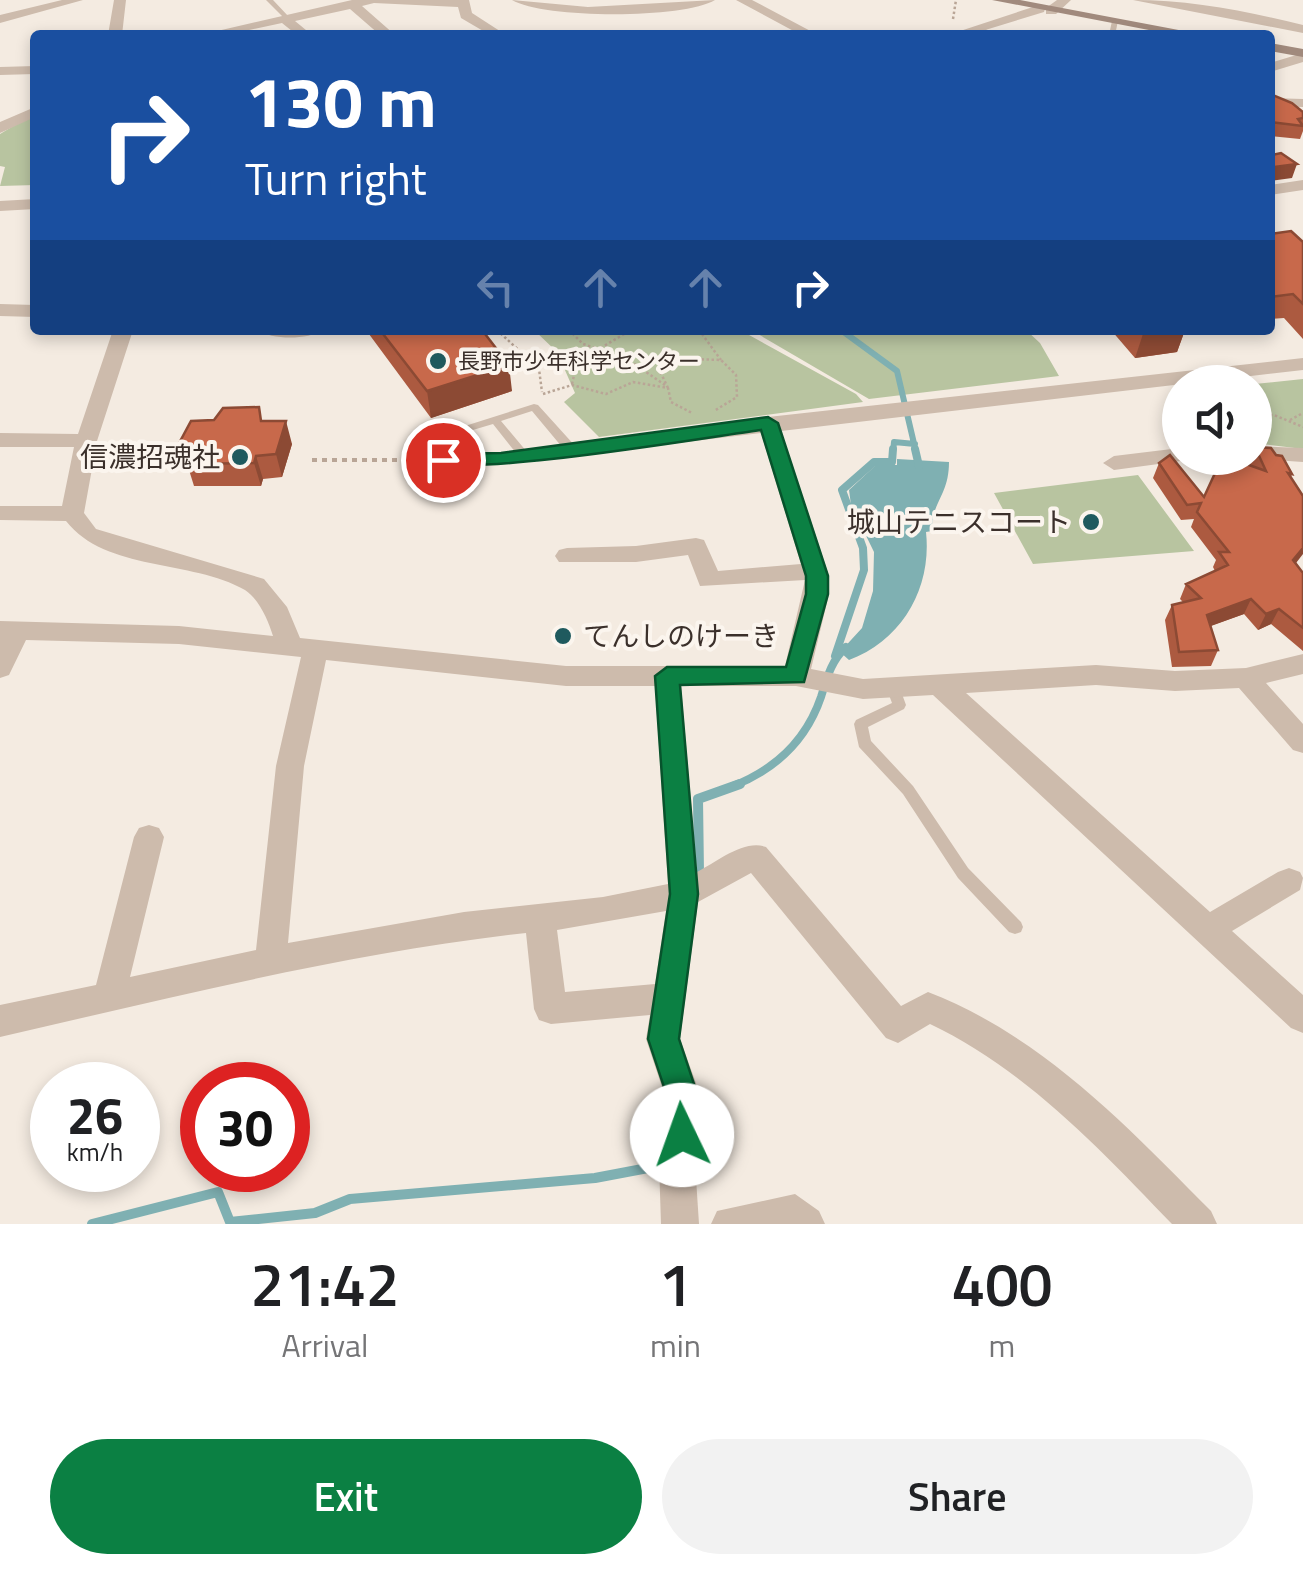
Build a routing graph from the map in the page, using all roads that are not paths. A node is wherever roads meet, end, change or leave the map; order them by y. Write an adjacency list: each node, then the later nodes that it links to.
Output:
1 (77, 0): 17 (street)
2 (120, 0): 21 (street)
3 (269, 0): 16 (lane)
4 (373, 0): 11 (street); 13 (street)
5 (518, 0): 14 (street)
6 (709, 0): 14 (street)
7 (742, 0): 26 (street)
8 (998, 0): 12 (main road)
9 (1065, 0): 15 (street)
10 (1139, 0): 20 (street)
11 (464, 1): 25 (street)
12 (1016, 2): 15 (main road)
13 (352, 4): 16 (street); 24 (street)
14 (610, 10)
15 (1045, 10): 18 (street); 19 (main road)
16 (286, 18): 22 (street); 23 (street)
17 (0, 19)
18 (979, 28): 27 (street); 28 (lane)
19 (1114, 28)
20 (1303, 29)
21 (115, 30)
22 (230, 30)
23 (299, 30)
24 (382, 30)
25 (491, 30)
26 (801, 30)
27 (972, 30)
28 (984, 30)
29 (1275, 48): 30 (main road)
30 (1303, 55): 31 (street)
31 (1275, 66)
32 (1303, 66): 35 (street)
33 (30, 70): 34 (street)
34 (0, 71)
35 (1275, 76)
36 (1275, 102): 37 (street)
37 (1303, 104)
38 (30, 113): 39 (street)
39 (0, 128)
40 (1303, 185): 41 (street)
41 (1275, 189)
42 (30, 204): 43 (street)
43 (0, 206)
44 (30, 308): 45 (street)
45 (0, 310)
46 (121, 335): 53 (street)
47 (1303, 364): 48 (street)
48 (1272, 367)
49 (1162, 379): 51 (street)
50 (495, 420): 54 (lane); 57 (lane); 58 (lane)
51 (768, 423): 54 (street); 65 (street)
52 (0, 440): 53 (street)
53 (86, 441): 63 (street)
54 (577, 448): 57 (lane)
55 (1272, 453): 56 (street)
56 (1303, 455)
57 (524, 456): 58 (lane)
58 (466, 459): 59 (lane)
59 (443, 460)
60 (1162, 462): 61 (street)
61 (1114, 463)
62 (0, 513): 63 (street)
63 (72, 514): 67 (street)
64 (567, 556): 65 (street)
65 (816, 571): 71 (street)
66 (9, 631): 67 (street); 69 (street)
67 (303, 649): 70 (street); 82 (street)
68 (1303, 664): 72 (street)
69 (0, 668)
70 (667, 676): 71 (street); 78 (street)
71 (796, 676): 74 (street)
72 (1246, 678): 73 (street); 75 (street)
73 (940, 685): 74 (street); 81 (street)
74 (893, 687): 80 (lane)
75 (1303, 742)
76 (149, 837): 83 (street)
77 (1288, 880): 81 (street)
78 (684, 894): 79 (street); 84 (street); 90 (street)
79 (540, 918): 82 (street); 84 (street)
80 (1014, 927)
81 (1208, 929): 85 (street)
82 (271, 961): 83 (street)
83 (108, 997): 86 (street)
84 (667, 998): 87 (street)
85 (1303, 1018)
86 (0, 1021)
87 (680, 1224)
88 (730, 1224): 89 (street)
89 (806, 1224)
90 (1198, 1224)

